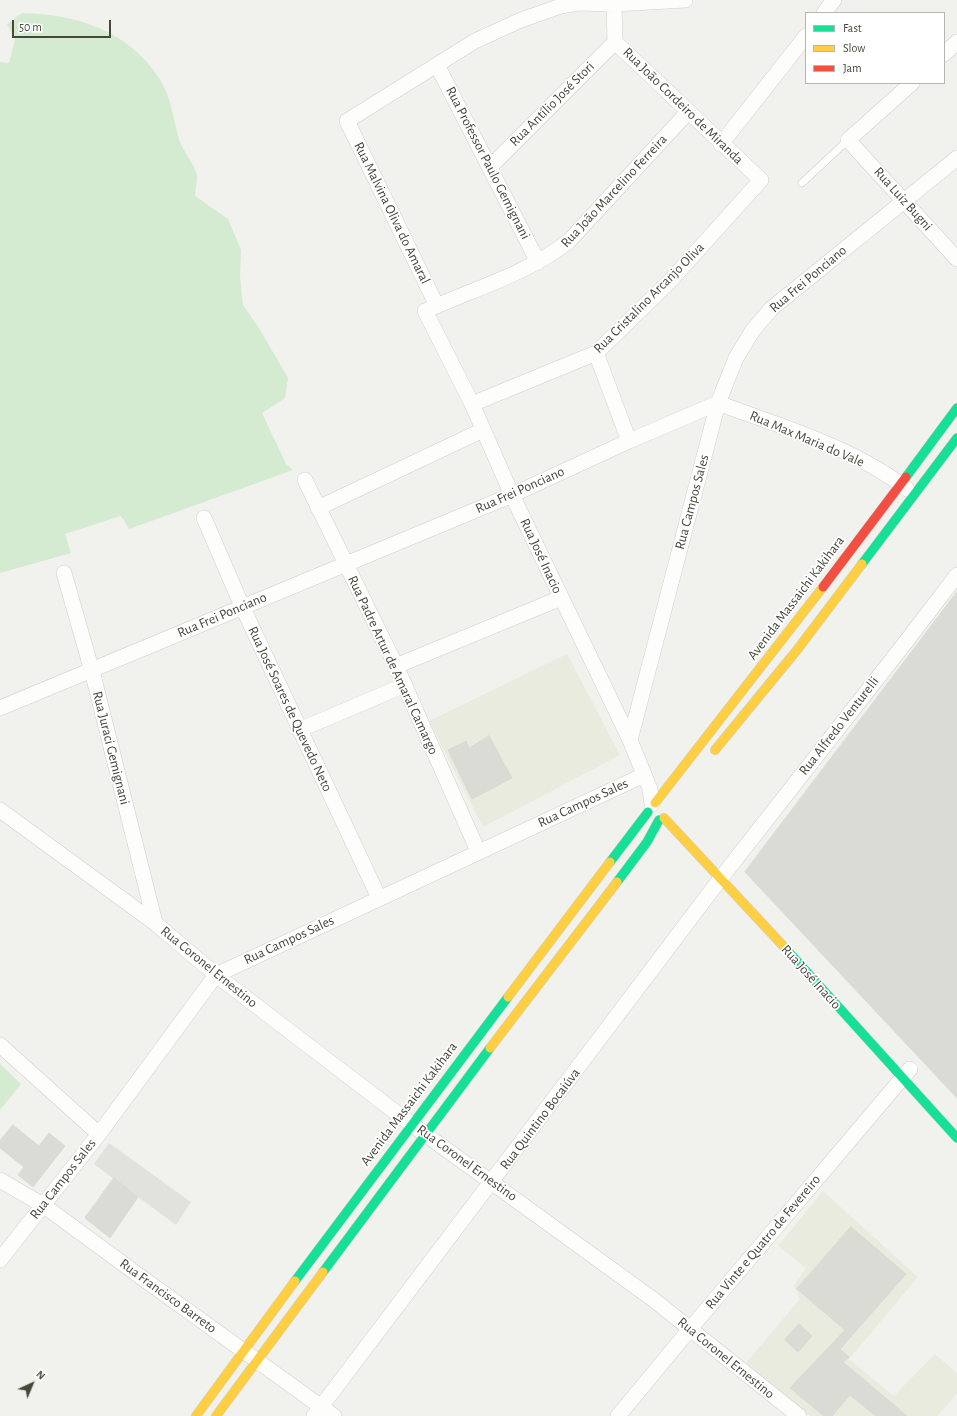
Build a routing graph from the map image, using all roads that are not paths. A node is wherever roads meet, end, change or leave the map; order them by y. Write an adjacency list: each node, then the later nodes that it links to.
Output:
1 (685, 0): 2 (street)
2 (614, 4): 4 (street, Rua João Cordeiro de Miranda); 7 (street)
3 (805, 37): 11 (street)
4 (615, 42): 9 (street, Rua João Cordeiro de Miranda); 13 (street, Rua Antílio José Stori)
5 (957, 42): 6 (street)
6 (945, 53)
7 (437, 64): 13 (street, Rua Professor Paulo Gemignani); 19 (street, Rua Malvina Oliva do Amaral)
8 (911, 84): 10 (street)
9 (688, 112): 11 (street, Rua João Cordeiro de Miranda); 18 (street, Rua João Marcelino Ferreira)
10 (848, 140): 15 (lane); 16 (street, Rua Luiz Bugni)
11 (721, 144): 14 (street, Rua João Cordeiro de Miranda)
12 (957, 158): 16 (street, Rua Frei Ponciano)
13 (490, 167): 18 (street, Rua Professor Paulo Gemignani)
14 (761, 180): 20 (street, Rua Cristalino Arcanjo Oliva)
15 (802, 183)
16 (905, 200): 17 (street, Rua Luiz Bugni); 21 (street, Rua Frei Ponciano)
17 (957, 259)
18 (538, 262): 19 (street, Rua João Marcelino Ferreira)
19 (431, 308): 22 (street, Rua José Inacio)
20 (596, 353): 22 (street, Rua Cristalino Arcanjo Oliva); 26 (street)
21 (718, 403): 26 (street, Rua Frei Ponciano); 28 (street, Rua Max Maria do Vale); 43 (street, Rua Campos Sales)
22 (472, 404): 24 (street, Rua José Inacio)
23 (957, 408): 28 (street, Avenida Massaichi Kakihara)
24 (483, 430): 30 (street, Rua José Inacio); 31 (street)
25 (957, 438): 29 (street)
26 (628, 441): 30 (street, Rua Frei Ponciano)
27 (305, 480): 31 (street, Rua Padre Artur de Amaral Camargo)
28 (900, 483): 29 (street, Rua Max Maria do Vale); 47 (street, Avenida Massaichi Kakihara)
29 (914, 494): 44 (street)
30 (512, 495): 33 (street, Rua Frei Ponciano); 36 (street, Rua José Inacio)
31 (318, 508): 33 (street, Rua Padre Artur de Amaral Camargo)
32 (204, 518): 37 (street, Rua José Soares de Quevedo Neto)
33 (346, 564): 37 (street, Rua Frei Ponciano); 38 (street, Rua Padre Artur de Amaral Camargo)
34 (64, 573): 39 (street, Rua Juraci Gemignani)
35 (957, 575): 49 (street, Rua Alfredo Venturelli)
36 (561, 598): 38 (street); 43 (street, Rua José Inacio)
37 (242, 606): 39 (street, Rua Frei Ponciano); 42 (street, Rua José Soares de Quevedo Neto)
38 (396, 666): 40 (street, Rua Padre Artur de Amaral Camargo)
39 (92, 671): 41 (street, Rua Frei Ponciano); 51 (street, Rua Juraci Gemignani)
40 (404, 685): 42 (street); 48 (street, Rua Padre Artur de Amaral Camargo)
41 (0, 708)
42 (299, 730): 50 (street, Rua José Soares de Quevedo Neto)
43 (630, 740): 45 (street, Rua José Inacio)
44 (706, 760)
45 (644, 775): 47 (street, Rua José Inacio); 48 (street, Rua Campos Sales)
46 (0, 810): 51 (street, Rua Coronel Ernestino)
47 (661, 810): 49 (street, Rua José Inacio); 55 (street, Avenida Massaichi Kakihara); 56 (street, Avenida Massaichi Kakihara)
48 (478, 851): 50 (street, Rua Campos Sales)
49 (727, 870): 54 (street, Rua José Inacio); 60 (street, Rua Quintino Bocaiúva)
50 (379, 898): 52 (street, Rua Campos Sales)
51 (155, 923): 52 (street, Rua Coronel Ernestino)
52 (216, 975): 55 (street, Rua Coronel Ernestino); 57 (street, Rua Campos Sales)
53 (0, 1045): 57 (street)
54 (908, 1071): 58 (street, Rua José Inacio); 63 (street, Rua Vinte e Quatro de Fevereiro)
55 (411, 1124): 56 (street, Rua Coronel Ernestino); 64 (street, Avenida Massaichi Kakihara)
56 (425, 1133): 60 (street, Rua Coronel Ernestino); 65 (street, Avenida Massaichi Kakihara)
57 (99, 1134): 61 (street, Rua Campos Sales)
58 (957, 1138)
59 (0, 1180): 61 (street, Rua Francisco Barreto)
60 (492, 1182): 63 (street, Rua Coronel Ernestino); 66 (street, Rua Quintino Bocaiúva)
61 (43, 1205): 62 (street, Rua Campos Sales); 64 (street, Rua Francisco Barreto)
62 (0, 1260)
63 (690, 1329): 70 (street, Rua Vinte e Quatro de Fevereiro); 71 (street, Rua Coronel Ernestino)
64 (245, 1352): 65 (street, Rua Francisco Barreto); 67 (street, Avenida Massaichi Kakihara)
65 (258, 1361): 66 (street, Rua Francisco Barreto); 68 (street, Avenida Massaichi Kakihara)
66 (317, 1411): 69 (street, Rua Francisco Barreto)
67 (196, 1416)
68 (216, 1416)
69 (334, 1416)
70 (618, 1416)
71 (799, 1416)

